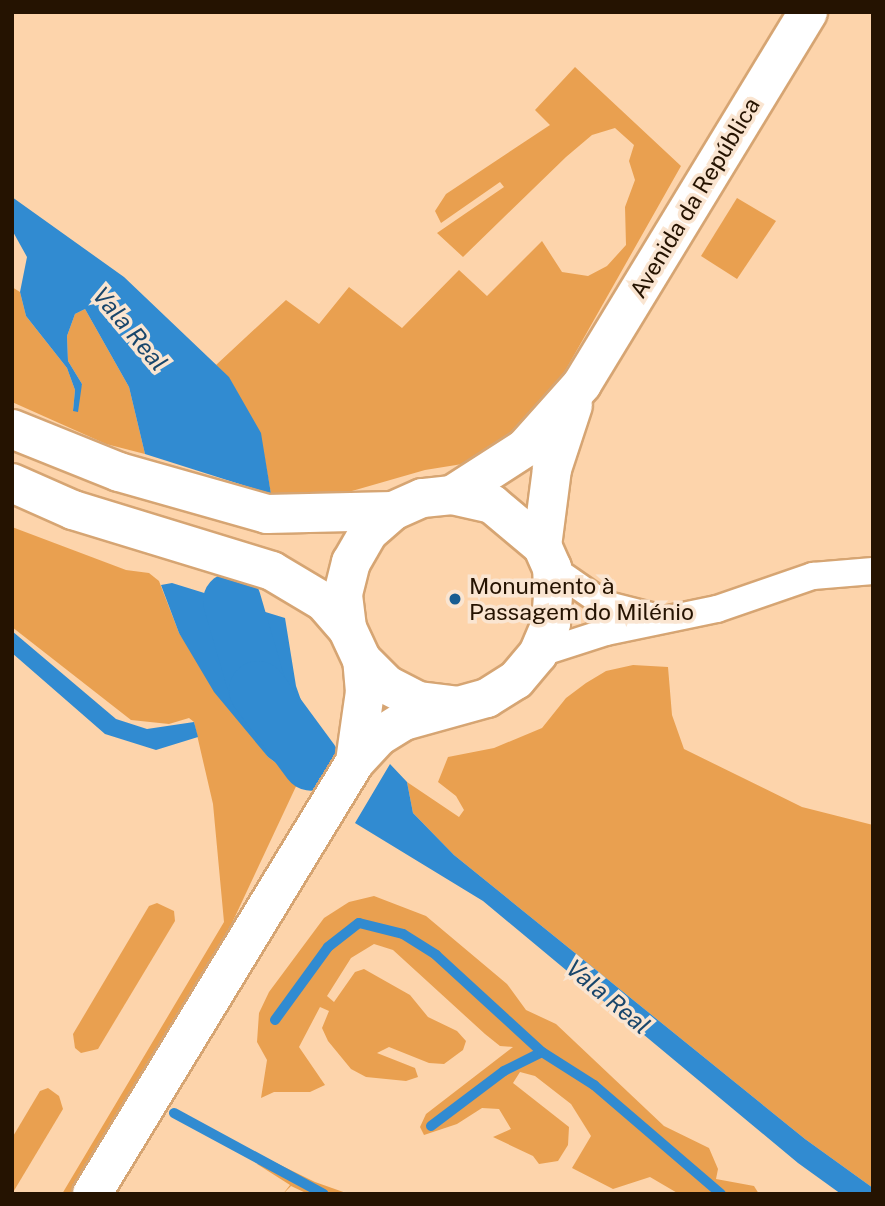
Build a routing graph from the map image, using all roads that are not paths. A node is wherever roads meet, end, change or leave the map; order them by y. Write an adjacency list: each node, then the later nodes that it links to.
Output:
1 (808, 12): 2 (main road, Avenida da República)
2 (582, 384): 5 (main road, Avenida da República); 7 (main road, Avenida da República)
3 (12, 429): 6 (main road)
4 (12, 483): 10 (main road)
5 (452, 495): 6 (main road); 7 (main road)
6 (393, 511): 10 (main road)
7 (547, 557): 9 (street); 11 (main road)
8 (873, 571): 9 (street)
9 (674, 619): 11 (street)
10 (355, 644): 12 (main road); 13 (main road)
11 (538, 654): 12 (main road)
12 (454, 705): 13 (main road)
13 (355, 762): 14 (main road)
14 (92, 1194)

